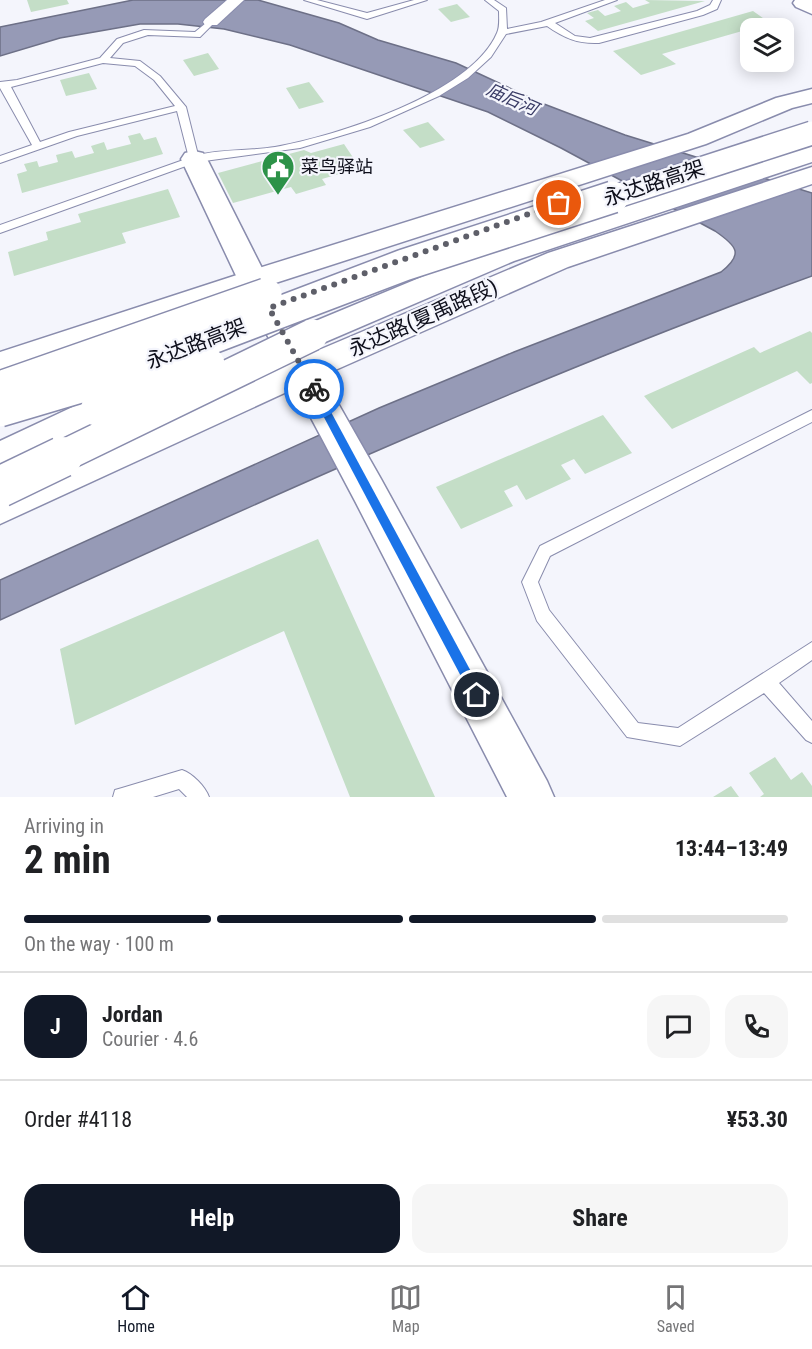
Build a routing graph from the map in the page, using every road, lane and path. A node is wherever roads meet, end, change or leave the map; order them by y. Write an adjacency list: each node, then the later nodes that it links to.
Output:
1 (236, 0): 7 (street)
2 (308, 0): 3 (lane)
3 (423, 0)
4 (489, 0): 9 (lane)
5 (613, 0): 8 (lane)
6 (717, 0): 8 (lane)
7 (211, 22): 10 (lane)
8 (548, 22): 9 (lane)
9 (502, 32): 19 (lane)
10 (103, 60): 11 (lane); 13 (lane)
11 (2, 85): 17 (lane)
12 (812, 96): 21 (main road)
13 (181, 107): 17 (lane); 19 (lane)
14 (812, 115): 30 (main road, bridge)
15 (812, 123): 21 (main road)
16 (812, 133): 29 (main road, 永达路高架, bridge)
17 (37, 146): 20 (lane)
18 (812, 154): 26 (main road, 永达路高架)
19 (194, 159): 23 (lane); 24 (main road)
20 (0, 160)
21 (620, 174): 24 (main road); 25 (main road)
22 (812, 176): 28 (main road, 永达路(夏禹路段))
23 (0, 229)
24 (253, 280): 25 (main road); 27 (main road)
25 (269, 308): 28 (main road); 33 (main road)
26 (312, 335): 34 (main road, bridge); 35 (main road, bridge)
27 (0, 364)
28 (303, 370): 36 (main road, 永达路(夏禹路段)); 42 (main road)
29 (91, 384): 31 (main road, bridge); 33 (main road, bridge)
30 (0, 387)
31 (0, 411)
32 (812, 416): 38 (lane)
33 (0, 421)
34 (0, 457)
35 (0, 487)
36 (0, 508)
37 (812, 650): 38 (lane)
38 (766, 682): 39 (lane)
39 (812, 734)
40 (122, 797): 41 (lane)
41 (200, 797)
42 (531, 797)

